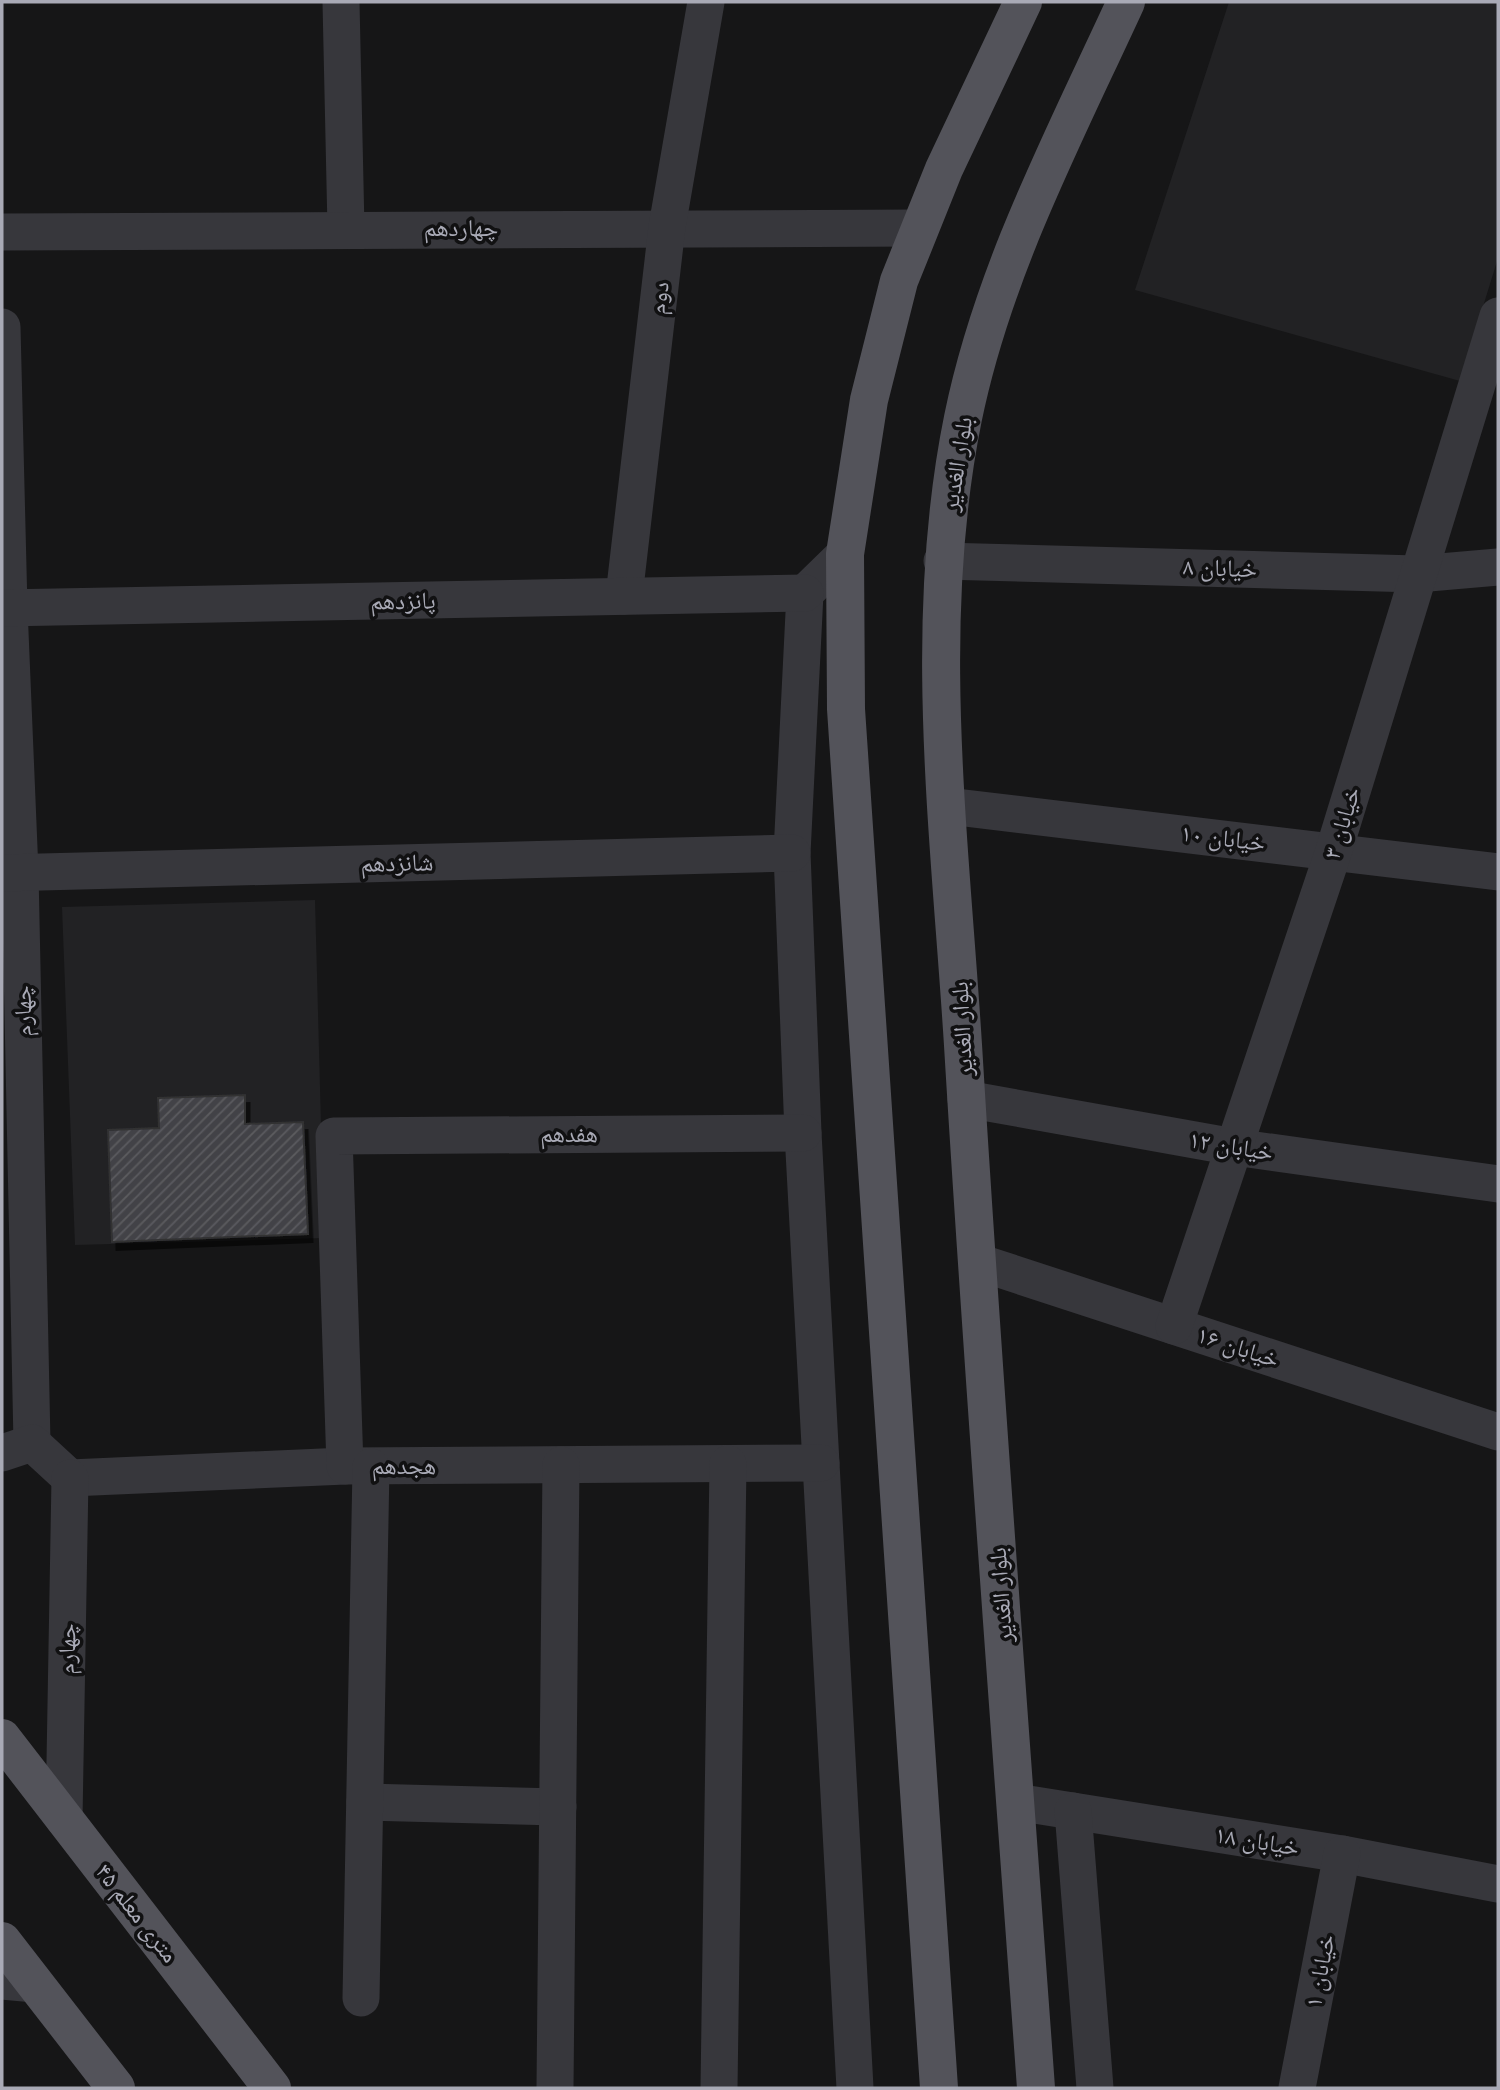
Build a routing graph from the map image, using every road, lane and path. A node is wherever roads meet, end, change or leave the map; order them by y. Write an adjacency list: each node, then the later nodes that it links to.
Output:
1 (341, 2): 7 (street)
2 (706, 2): 5 (street, دوم)
3 (1023, 2): 6 (main road)
4 (1126, 2): 12 (main road, بلوار الغدیر)
5 (667, 227): 6 (street, چهاردهم); 7 (street, چهاردهم); 16 (street, دوم)
6 (920, 228): 11 (main road)
7 (346, 229): 8 (street, چهاردهم)
8 (2, 232)
9 (1498, 316): 14 (street, خیابان ۳)
10 (2, 327): 17 (street, چهارم)
11 (845, 554): 15 (street); 52 (main road)
12 (942, 561): 14 (street, خیابان ۸); 18 (main road, بلوار الغدیر)
13 (1498, 567): 14 (street, خیابان ۸)
14 (1417, 574): 19 (street, خیابان ۳)
15 (804, 593): 16 (street, پانزدهم); 20 (street)
16 (624, 596): 17 (street, پانزدهم)
17 (5, 608): 22 (street, چهارم)
18 (948, 806): 19 (street, خیابان ۱۰); 23 (main road, بلوار الغدیر)
19 (1334, 850): 21 (street, خیابان ۱۰); 25 (street, خیابان ۳)
20 (792, 853): 22 (street, شانزدهم); 24 (street)
21 (1498, 872)
22 (11, 873): 30 (street, چهارم)
23 (966, 1099): 25 (street, خیابان ۱۲); 27 (main road, بلوار الغدیر)
24 (803, 1133): 31 (street); 34 (street, هفدهم)
25 (1234, 1147): 26 (street, خیابان ۱۲); 28 (street, خیابان ۳)
26 (1498, 1184)
27 (978, 1262): 28 (street, خیابان ۱۶); 38 (main road, بلوار الغدیر)
28 (1174, 1326): 29 (street, خیابان ۱۶)
29 (1498, 1432)
30 (17, 1448): 35 (street)
31 (821, 1463): 32 (street, هجدهم); 51 (street)
32 (728, 1464): 33 (street, هجدهم); 50 (street)
33 (561, 1465): 34 (street, هجدهم); 39 (street)
34 (358, 1466): 35 (street, هجدهم); 37 (street)
35 (70, 1478): 41 (street, چهارم)
36 (2, 1738): 41 (main road, ۴۵ متری معلم)
37 (365, 1802): 39 (street); 46 (street)
38 (1016, 1802): 40 (street, خیابان ۱۸); 53 (main road, بلوار الغدیر)
39 (558, 1807): 49 (street)
40 (1073, 1811): 42 (street, خیابان ۱۸); 54 (street)
41 (65, 1819): 48 (main road, ۴۵ متری معلم)
42 (1342, 1854): 43 (street, خیابان ۱۸); 55 (street, خیابان ۱)
43 (1498, 1884)
44 (2, 1941): 45 (main road)
45 (18, 1983): 47 (main road)
46 (360, 1998)
47 (116, 2088)
48 (272, 2088)
49 (555, 2088)
50 (719, 2088)
51 (855, 2088)
52 (939, 2088)
53 (1036, 2088)
54 (1095, 2088)
55 (1297, 2088)

